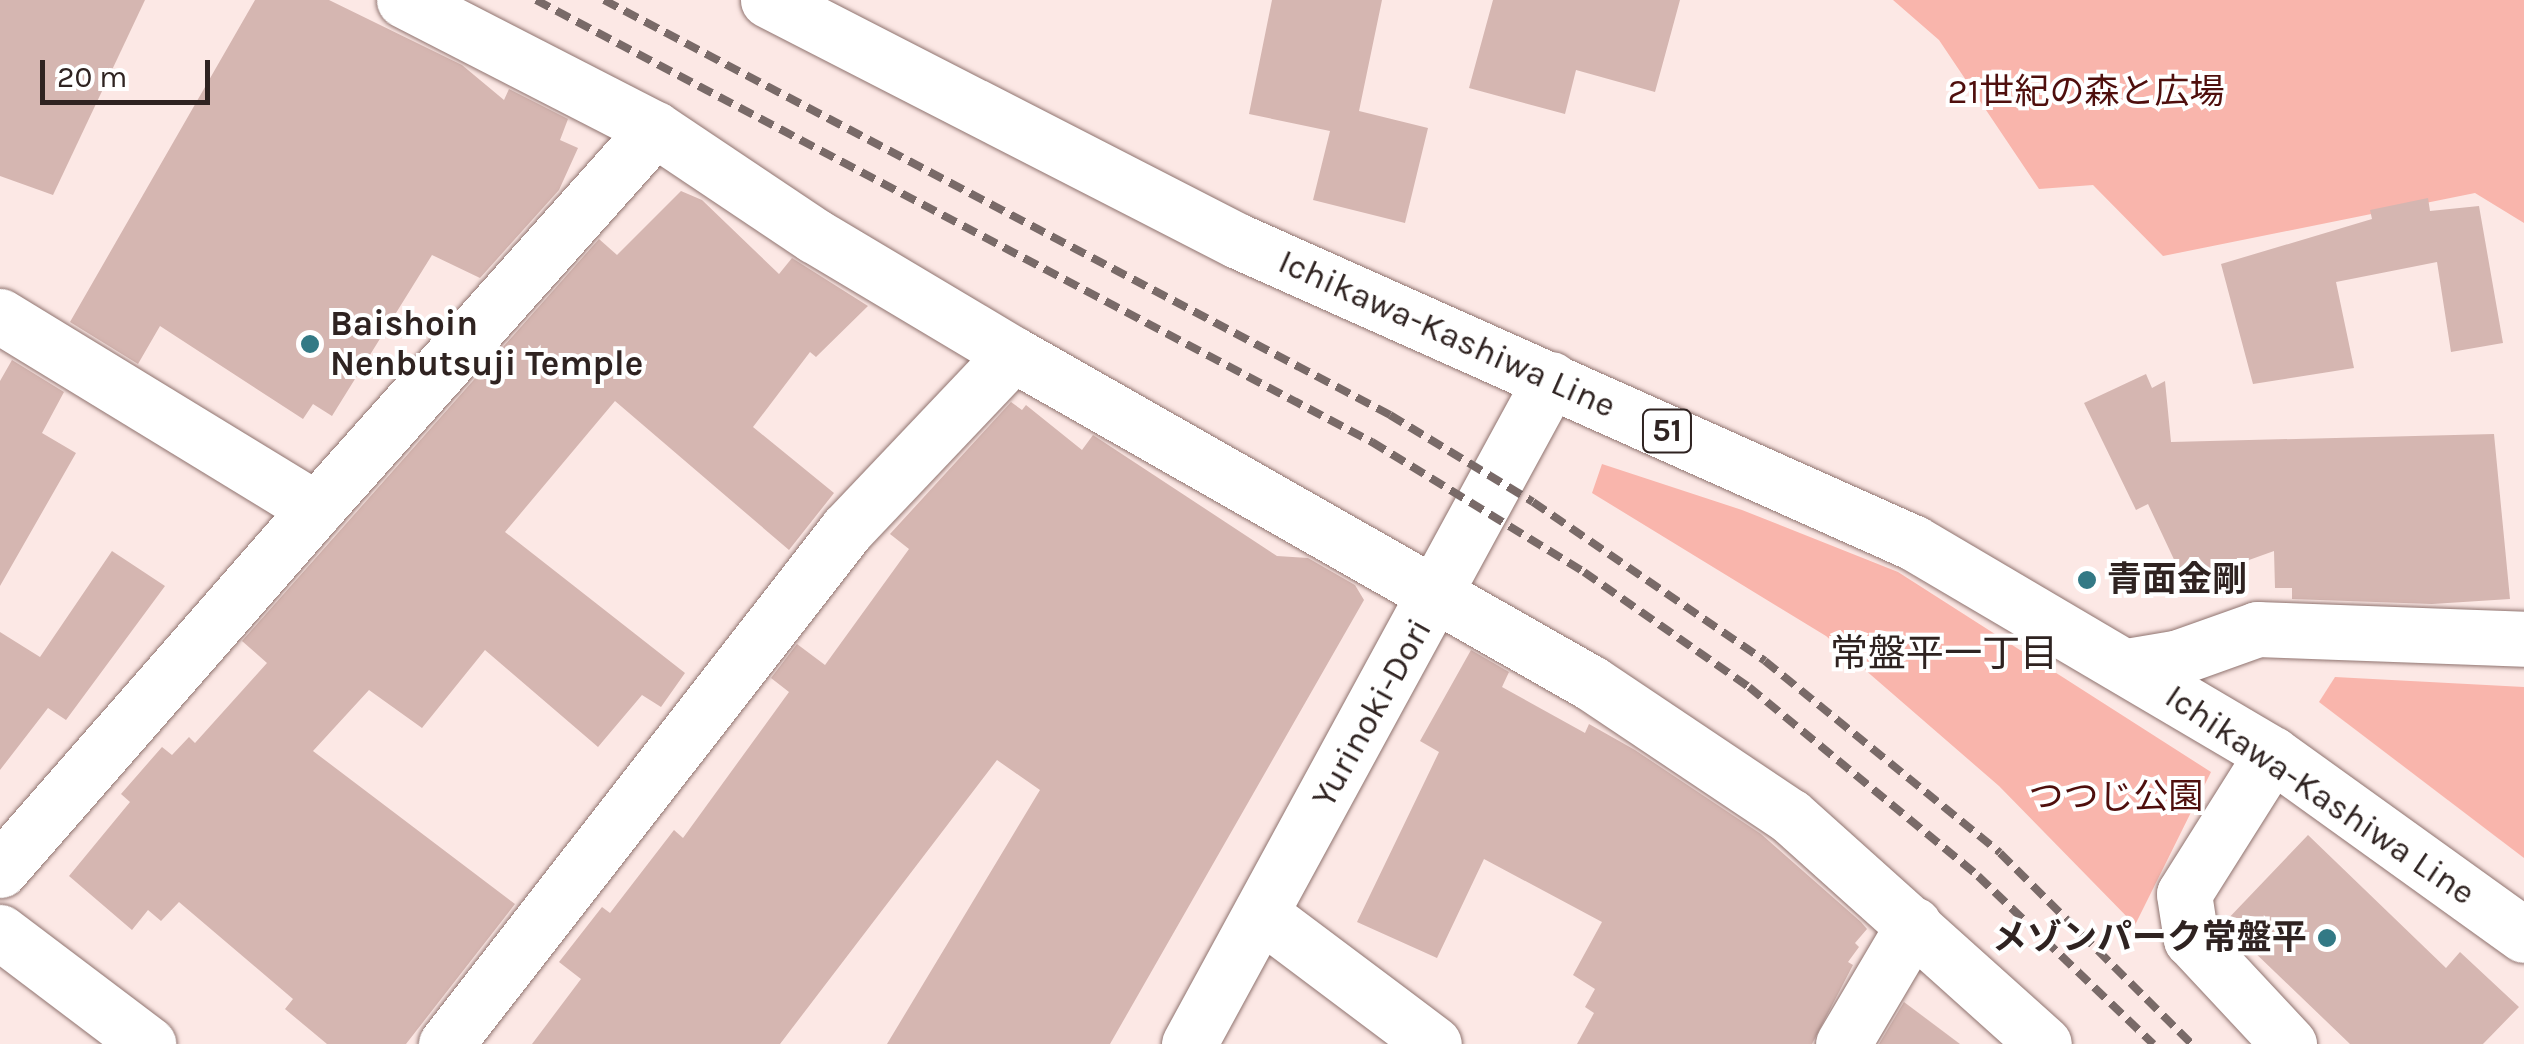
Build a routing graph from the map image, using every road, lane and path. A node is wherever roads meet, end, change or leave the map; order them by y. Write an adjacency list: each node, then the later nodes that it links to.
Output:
1 (404, 0): 3 (street)
2 (768, 0): 6 (street, Ichikawa-Kashiwa Line / 51)
3 (655, 130): 5 (street); 7 (street)
4 (0, 316): 7 (street)
5 (1014, 354): 8 (street); 18 (street)
6 (1551, 379): 8 (street, Yurinoki-Dori); 10 (street, Ichikawa-Kashiwa Line / 51)
7 (316, 509): 12 (street)
8 (1437, 596): 13 (street, Yurinoki-Dori); 14 (street)
9 (2524, 639): 10 (street)
10 (2126, 666): 11 (street, Ichikawa-Kashiwa Line / 51)
11 (2272, 754): 16 (street, Ichikawa-Kashiwa Line / 51); 23 (street)
12 (0, 870)
13 (1261, 914): 19 (street, Yurinoki-Dori); 20 (street)
14 (1914, 924): 21 (street); 22 (street)
15 (0, 932): 17 (street)
16 (2524, 936)
17 (148, 1044)
18 (446, 1044)
19 (1189, 1044)
20 (1434, 1044)
21 (1843, 1044)
22 (2044, 1044)
23 (2289, 1044)

